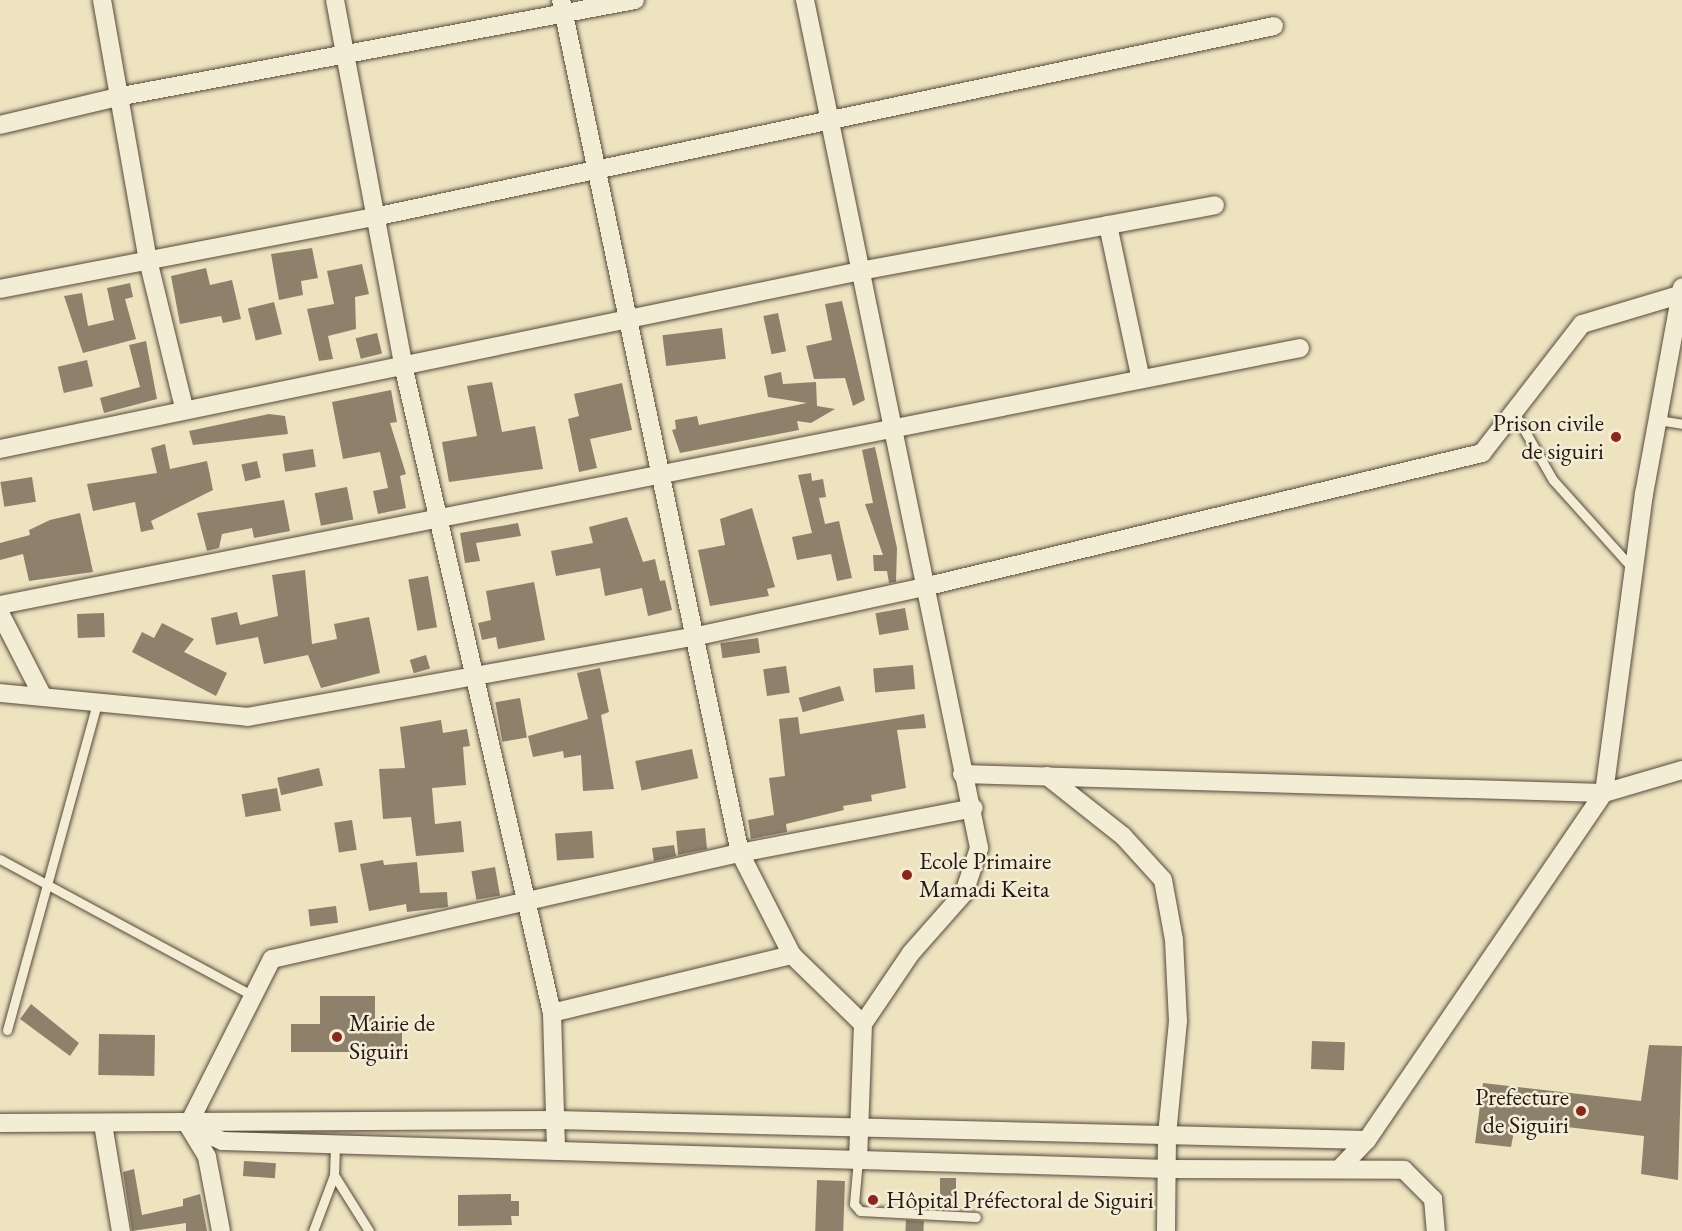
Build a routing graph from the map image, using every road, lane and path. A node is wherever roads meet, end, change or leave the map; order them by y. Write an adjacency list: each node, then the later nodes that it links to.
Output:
1 (102, 0): 8 (street)
2 (334, 0): 7 (street)
3 (635, 0): 5 (street)
4 (805, 0): 9 (street)
5 (563, 7): 7 (street); 11 (street)
6 (1274, 26): 9 (street)
7 (345, 56): 8 (street); 13 (street)
8 (122, 96): 10 (street); 15 (street)
9 (825, 117): 11 (street); 16 (street)
10 (0, 125)
11 (597, 169): 13 (street); 20 (street)
12 (1215, 205): 14 (street)
13 (375, 217): 15 (street); 22 (street)
14 (1108, 225): 16 (street); 23 (street)
15 (148, 260): 18 (street); 24 (street)
16 (860, 271): 20 (street); 28 (street)
17 (1682, 287): 19 (street)
18 (0, 289)
19 (1682, 294): 25 (street); 26 (street)
20 (627, 318): 22 (street); 30 (street)
21 (1300, 348): 23 (street)
22 (403, 365): 24 (street); 31 (street)
23 (1140, 376): 28 (street)
24 (184, 408): 29 (street)
25 (1514, 412): 32 (lane); 33 (street)
26 (1658, 420): 27 (lane); 32 (street)
27 (1682, 424)
28 (892, 429): 30 (street); 33 (street)
29 (0, 449)
30 (661, 473): 31 (street); 36 (street)
31 (438, 516): 34 (street); 37 (street)
32 (1634, 570): 44 (street)
33 (924, 587): 36 (street); 42 (street)
34 (0, 605)
35 (0, 613): 39 (street)
36 (693, 637): 37 (street); 46 (street)
37 (474, 678): 40 (street); 49 (street)
38 (0, 693): 39 (street)
39 (43, 697): 40 (street)
40 (97, 704): 48 (lane)
41 (1682, 770): 44 (street)
42 (962, 774): 43 (street); 45 (street)
43 (1047, 776): 44 (street); 60 (street)
44 (1604, 793): 61 (street)
45 (974, 808): 46 (street); 53 (street)
46 (740, 853): 49 (street); 50 (street)
47 (0, 859): 48 (lane)
48 (44, 883): 51 (lane); 54 (lane)
49 (524, 901): 51 (street); 52 (street)
50 (792, 955): 52 (street); 53 (street)
51 (253, 996): 58 (street)
52 (552, 1013): 55 (street)
53 (863, 1024): 59 (street)
54 (7, 1030)
55 (556, 1120): 58 (street); 59 (street); 63 (street)
56 (0, 1122): 57 (street)
57 (103, 1124): 58 (street); 69 (street)
58 (188, 1125): 62 (street); 70 (street)
59 (858, 1128): 60 (street); 64 (street)
60 (1167, 1136): 61 (street); 66 (street)
61 (1367, 1140): 65 (street)
62 (335, 1144): 63 (street); 67 (lane)
63 (556, 1151): 64 (street)
64 (858, 1160): 66 (street); 68 (lane)
65 (1342, 1166): 66 (street); 74 (street)
66 (1168, 1169): 73 (street)
67 (334, 1175): 71 (lane); 72 (lane)
68 (976, 1217)
69 (121, 1231)
70 (221, 1231)
71 (313, 1231)
72 (369, 1231)
73 (1166, 1231)
74 (1436, 1231)

